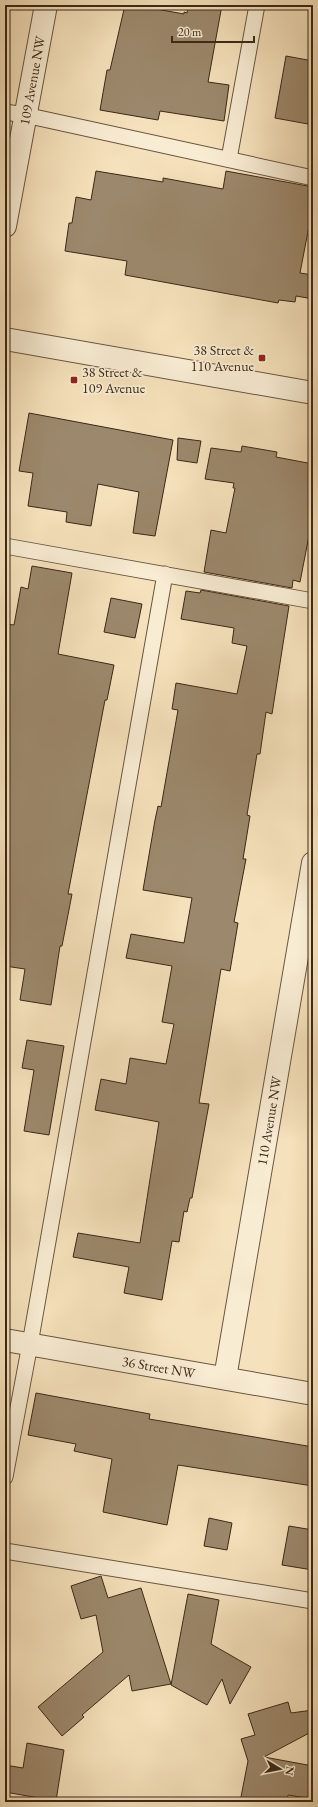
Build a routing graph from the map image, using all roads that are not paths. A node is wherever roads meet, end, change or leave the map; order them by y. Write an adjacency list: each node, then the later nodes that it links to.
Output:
1 (46, 5): 3 (street, 109 Avenue NW)
2 (258, 5): 4 (lane)
3 (15, 113): 4 (lane); 6 (street, 109 Avenue NW)
4 (229, 159): 5 (lane)
5 (313, 178)
6 (5, 226)
7 (5, 339): 8 (street)
8 (313, 393)
9 (5, 546): 10 (lane)
10 (165, 574): 11 (lane); 14 (lane)
11 (313, 601)
12 (313, 863): 15 (street, 110 Avenue NW)
13 (5, 1340): 14 (street, 36 Street NW)
14 (30, 1344): 15 (street, 36 Street NW); 17 (lane)
15 (225, 1378): 16 (street, 36 Street NW)
16 (313, 1394)
17 (5, 1477)
18 (5, 1551): 19 (lane)
19 (313, 1602)

